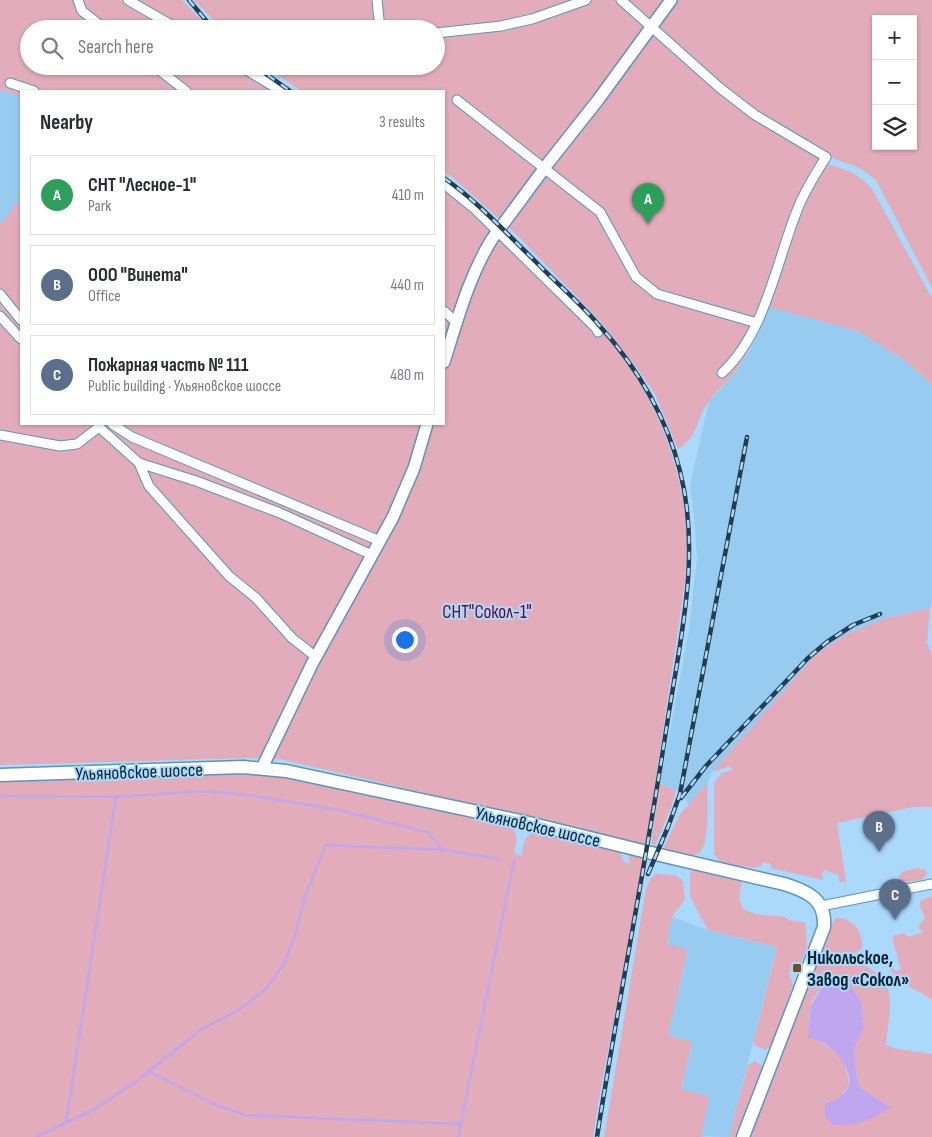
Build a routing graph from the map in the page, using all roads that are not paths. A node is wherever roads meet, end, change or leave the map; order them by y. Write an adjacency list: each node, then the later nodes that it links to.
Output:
1 (78, 0): 7 (street)
2 (128, 0): 8 (street)
3 (377, 0): 9 (street)
4 (586, 0): 11 (street)
5 (621, 0): 10 (street)
6 (671, 0): 10 (street)
7 (94, 20)
8 (162, 20)
9 (379, 20)
10 (650, 27): 19 (street); 27 (street)
11 (445, 32)
12 (166, 75): 16 (street)
13 (254, 75): 17 (street)
14 (10, 83): 15 (street)
15 (31, 90)
16 (185, 90)
17 (278, 90)
18 (457, 100): 19 (street)
19 (545, 168): 21 (street); 27 (street)
20 (445, 185): 21 (street)
21 (498, 231): 26 (street); 28 (street)
22 (0, 294): 25 (street)
23 (445, 312): 26 (street)
24 (0, 316): 29 (street)
25 (20, 319)
26 (457, 323): 30 (street)
27 (757, 323): 31 (street)
28 (598, 332)
29 (20, 338)
30 (445, 359)
31 (722, 373)
32 (114, 425): 36 (street)
33 (427, 425): 36 (street)
34 (0, 435): 35 (street)
35 (139, 463): 37 (street); 38 (street)
36 (380, 541): 37 (street)
37 (372, 556): 38 (street)
38 (316, 657): 39 (street)
39 (262, 768): 40 (main road, Ульяновское шоссе); 42 (main road, Ульяновское шоссе)
40 (0, 775)
41 (932, 884): 42 (street)
42 (821, 906): 43 (main road)
43 (743, 1137)

